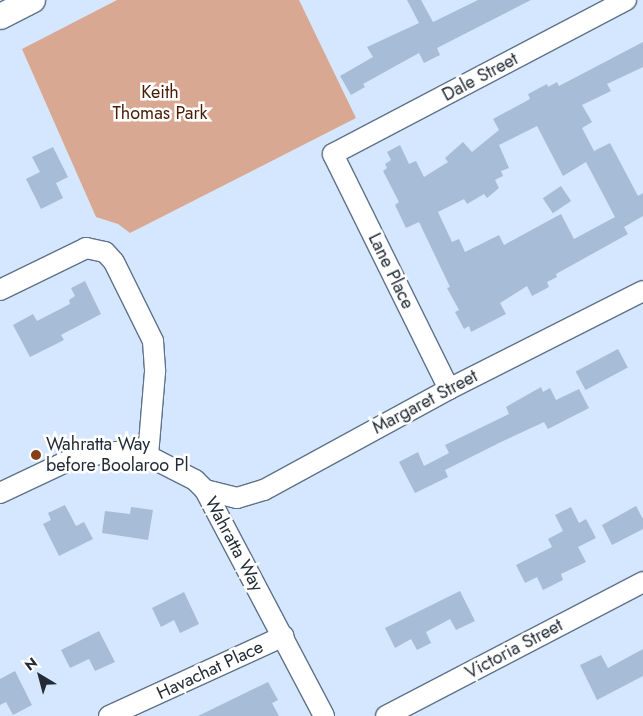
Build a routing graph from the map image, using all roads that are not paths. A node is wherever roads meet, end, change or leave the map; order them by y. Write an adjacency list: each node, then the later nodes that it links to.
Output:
1 (32, 0): 3 (street)
2 (626, 0): 4 (street, Dale Street)
3 (0, 16)
4 (333, 154): 7 (street, Lane Place)
5 (0, 290): 8 (street)
6 (643, 291): 7 (street, Margaret Street)
7 (449, 389): 9 (street, Margaret Street)
8 (148, 456): 9 (street, Wahratta Way); 10 (street, Wahratta Way)
9 (205, 490): 12 (street, Wahratta Way)
10 (0, 493)
11 (643, 582): 15 (street, Victoria Street)
12 (284, 636): 13 (street, Havachat Place); 14 (street, Wahratta Way)
13 (110, 716)
14 (324, 716)
15 (386, 716)

